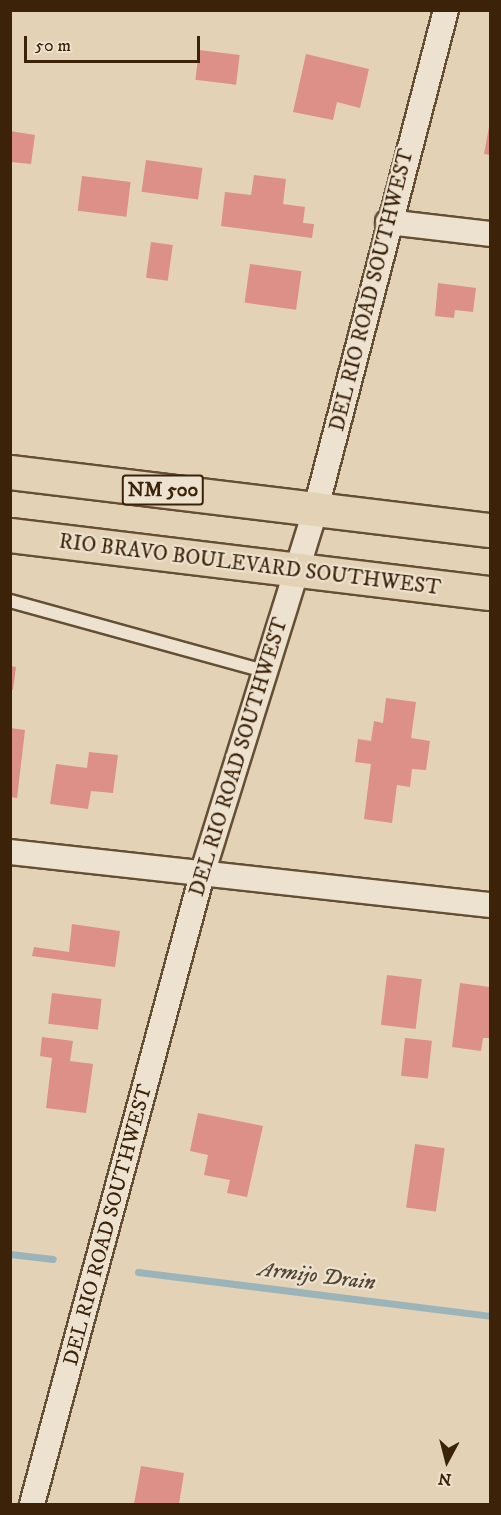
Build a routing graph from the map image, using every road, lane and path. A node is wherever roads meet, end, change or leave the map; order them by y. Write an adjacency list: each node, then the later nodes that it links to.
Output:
1 (446, 10): 2 (street, DEL RIO ROAD SOUTHWEST)
2 (388, 222): 3 (street); 5 (street, DEL RIO ROAD SOUTHWEST)
3 (490, 234)
4 (10, 472): 5 (main road, NM 500)
5 (316, 508): 6 (main road, NM 500); 8 (street, DEL RIO ROAD SOUTHWEST)
6 (490, 530)
7 (10, 536): 8 (main road, RIO BRAVO BOULEVARD SOUTHWEST)
8 (296, 572): 9 (main road, RIO BRAVO BOULEVARD SOUTHWEST); 11 (street, DEL RIO ROAD SOUTHWEST)
9 (490, 594)
10 (10, 601): 11 (lane)
11 (265, 671): 13 (street, DEL RIO ROAD SOUTHWEST)
12 (10, 852): 13 (street)
13 (203, 871): 14 (street); 15 (street, DEL RIO ROAD SOUTHWEST)
14 (490, 905)
15 (32, 1504)

